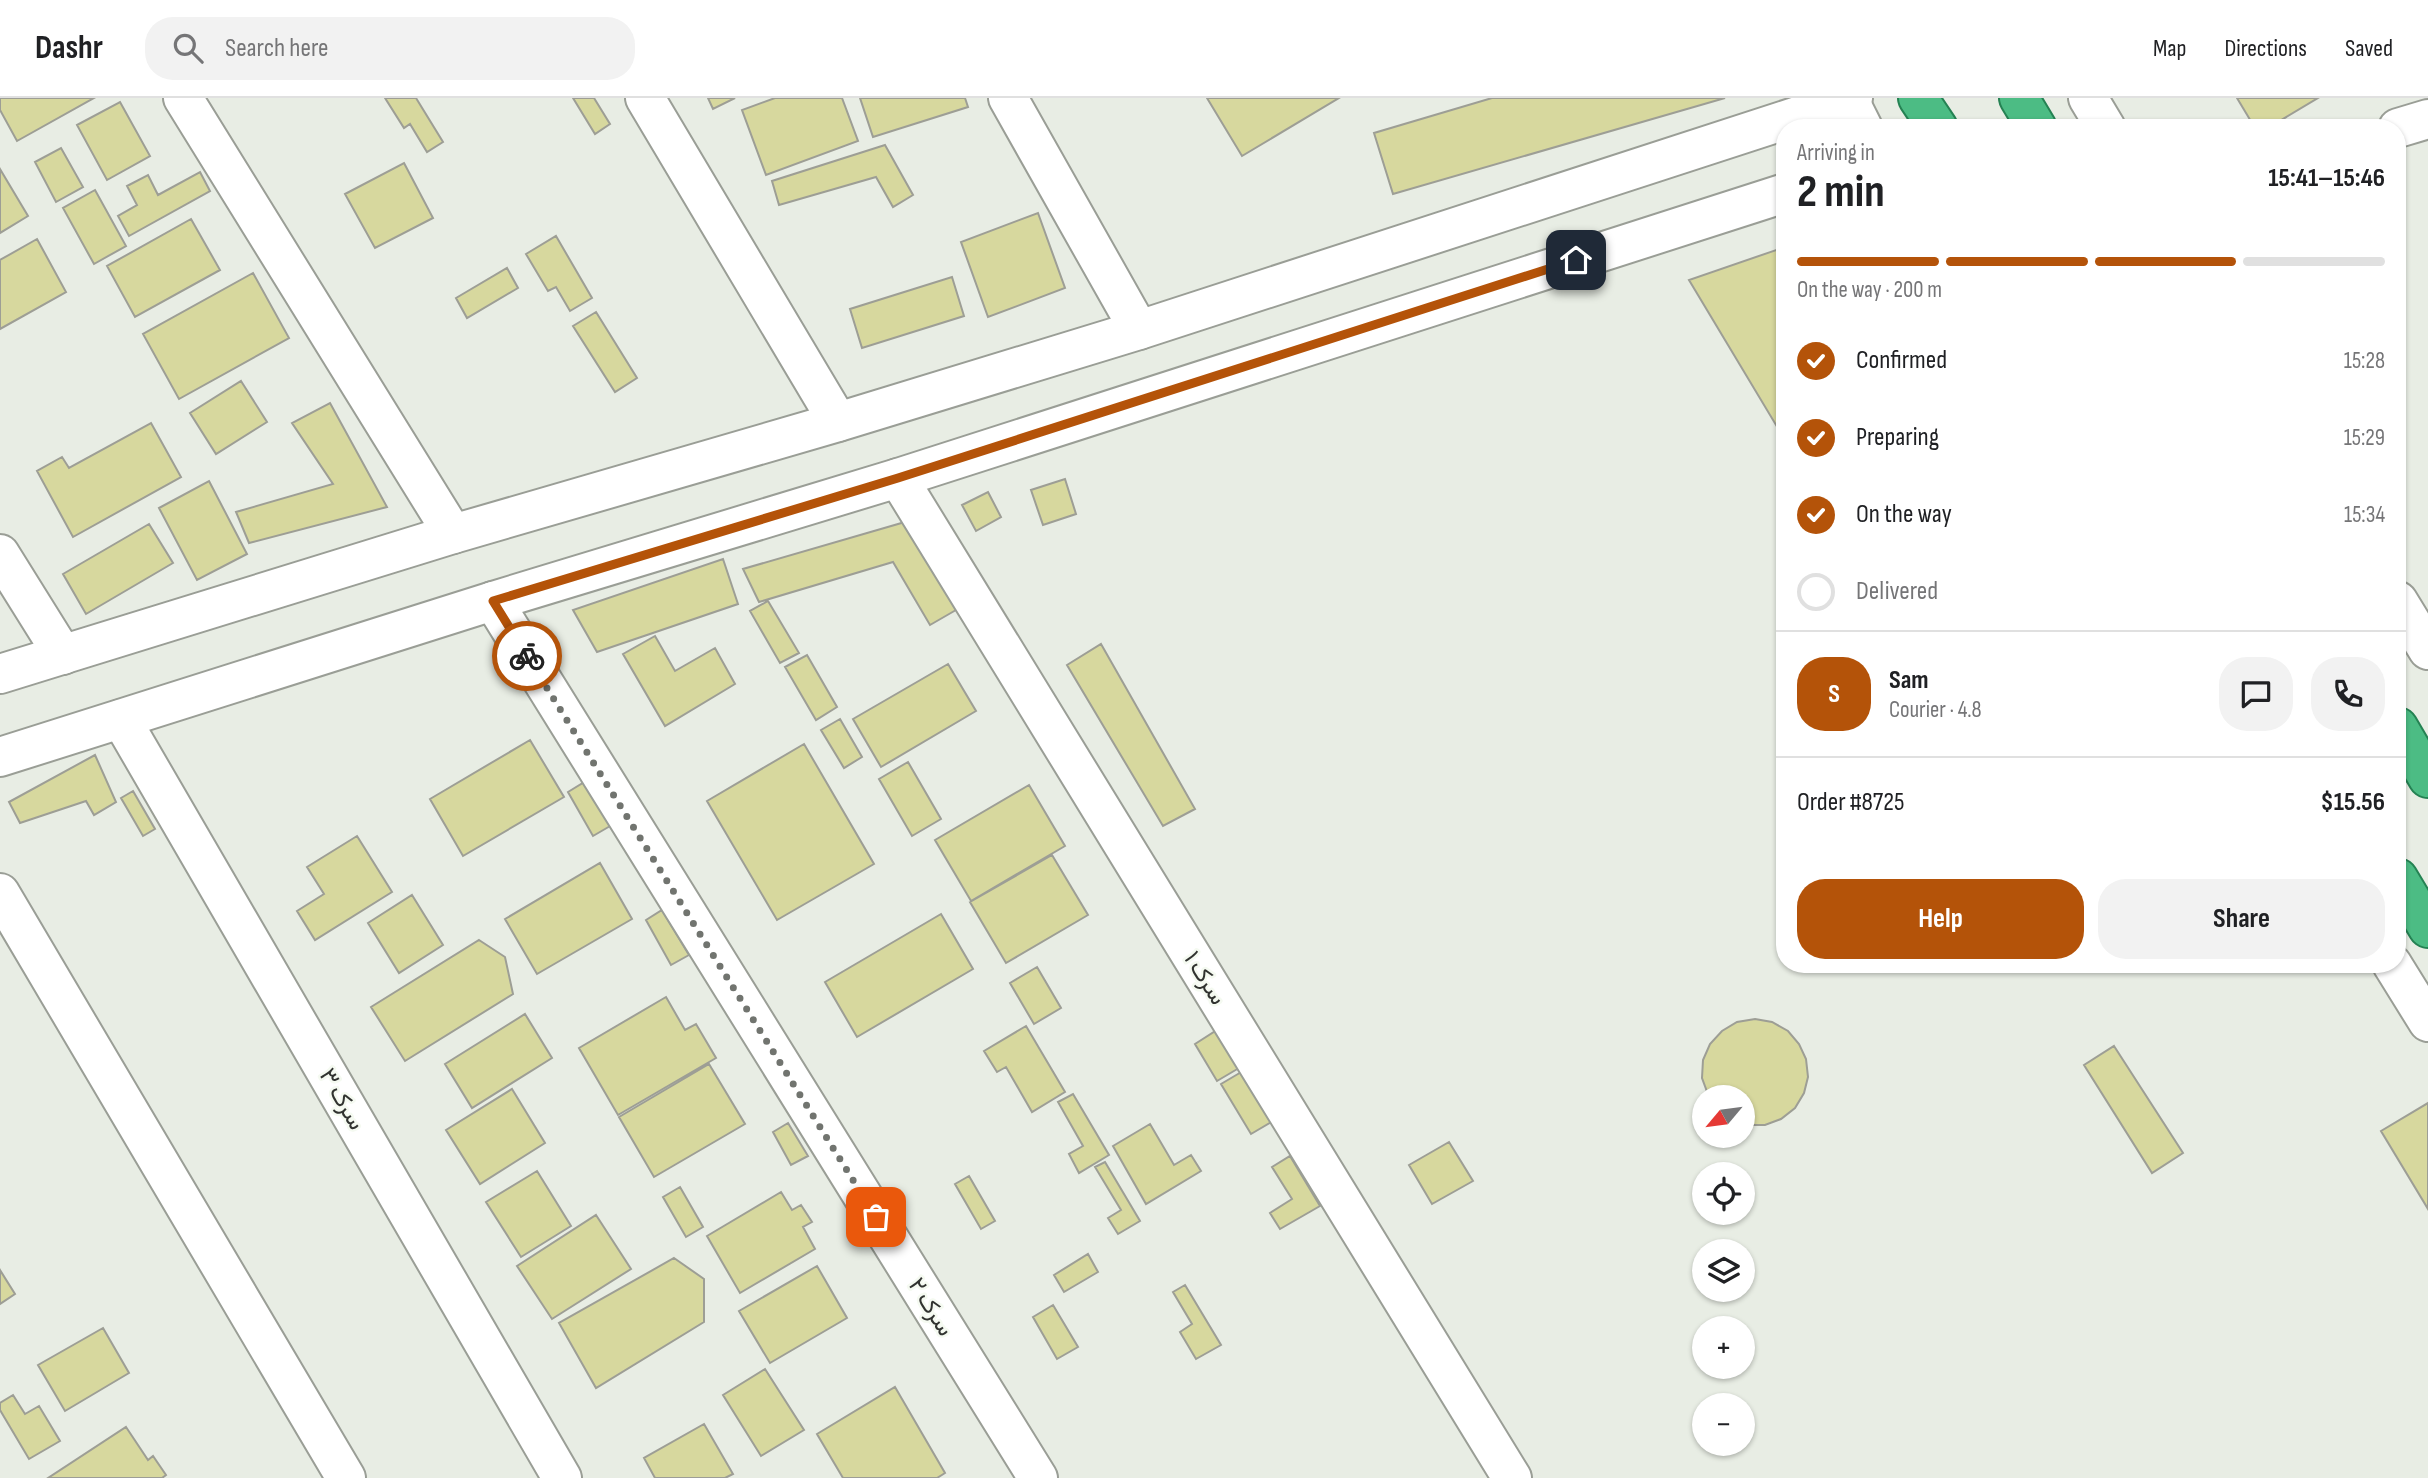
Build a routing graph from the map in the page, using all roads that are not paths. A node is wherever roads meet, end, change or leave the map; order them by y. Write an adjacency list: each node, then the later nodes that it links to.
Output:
1 (183, 98): 19 (street)
2 (645, 98): 17 (street)
3 (1008, 98): 16 (street)
4 (1918, 98): 9 (highway)
5 (2019, 98): 10 (highway)
6 (2088, 98): 11 (street)
7 (1853, 106): 8 (street)
8 (1812, 119)
9 (1932, 119)
10 (2032, 119)
11 (2101, 119)
12 (2428, 119): 13 (street)
13 (2406, 126)
14 (1776, 130): 16 (street)
15 (1776, 196): 18 (street)
16 (1139, 330): 17 (street)
17 (838, 422): 19 (street)
18 (898, 478): 21 (street); 38 (street, سرک ۱)
19 (453, 534): 24 (street)
20 (0, 554): 24 (street)
21 (493, 601): 26 (street); 37 (street, سرک ۲)
22 (2406, 614): 23 (street)
23 (2428, 650)
24 (62, 654): 25 (street)
25 (0, 674)
26 (121, 719): 28 (street); 36 (street, سرک ۳)
27 (2406, 741): 29 (highway)
28 (0, 757)
29 (2428, 778)
30 (2406, 891): 32 (highway)
31 (0, 893): 35 (street)
32 (2428, 928)
33 (2398, 973): 34 (street)
34 (2428, 1022)
35 (346, 1478)
36 (562, 1478)
37 (1038, 1478)
38 (1512, 1478)

